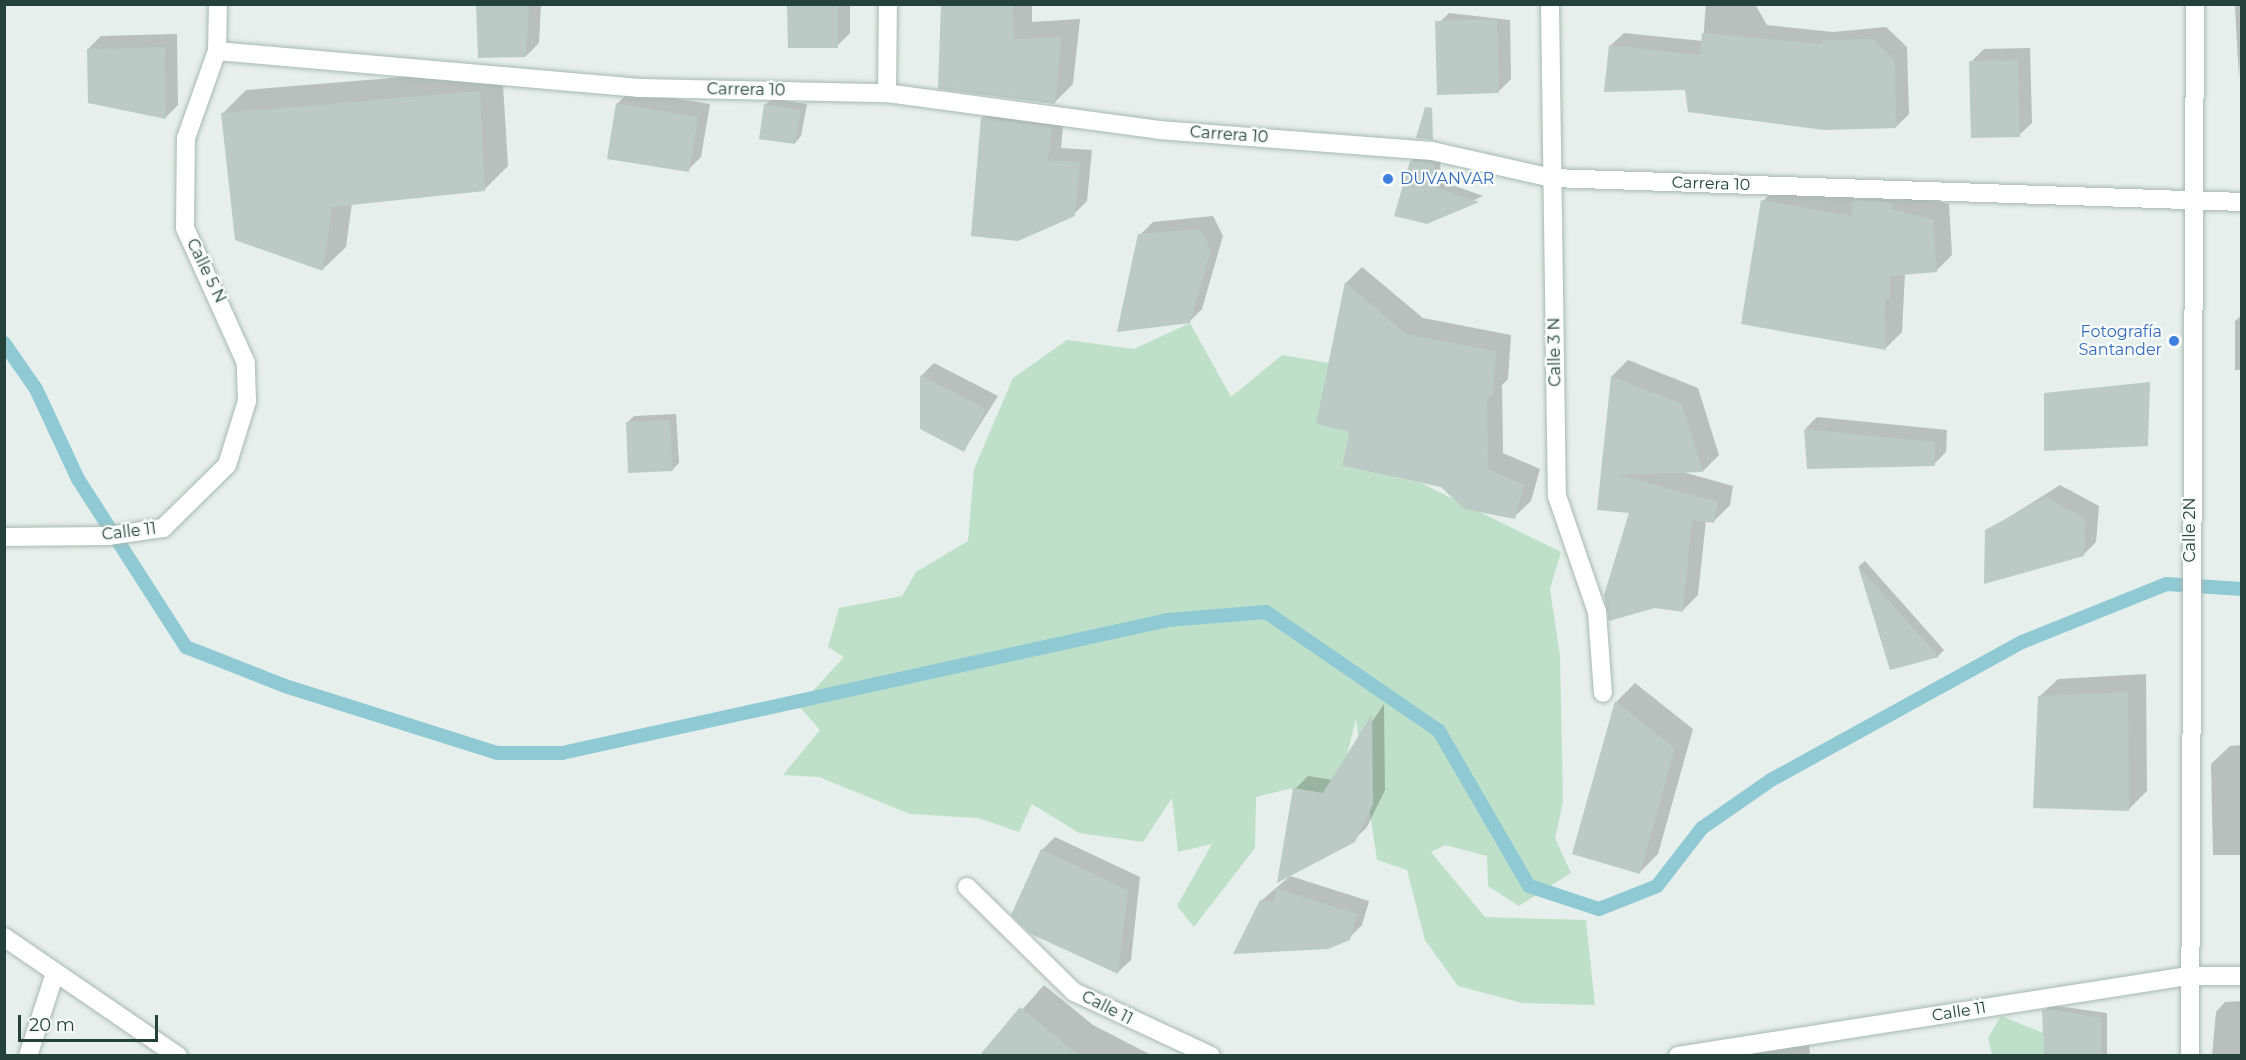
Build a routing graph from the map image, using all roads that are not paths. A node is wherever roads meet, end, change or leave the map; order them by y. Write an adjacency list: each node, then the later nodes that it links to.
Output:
1 (218, 4): 5 (street, Calle 5 N)
2 (888, 4): 6 (street)
3 (1550, 4): 7 (street, Calle 3 N)
4 (2195, 4): 8 (street, Calle 2N)
5 (217, 51): 6 (street, Carrera 10); 10 (street, Calle 5 N)
6 (887, 93): 7 (street, Carrera 10)
7 (1552, 178): 8 (street, Carrera 10); 12 (street, Calle 3 N)
8 (2193, 202): 9 (street, Carrera 10); 16 (street, Calle 2N)
9 (2241, 202)
10 (227, 465): 11 (street, Calle 11)
11 (4, 537)
12 (1603, 693)
13 (967, 887): 20 (street, Calle 11)
14 (4, 937): 15 (street)
15 (55, 973): 18 (street); 19 (street)
16 (2187, 976): 17 (street, Calle 11); 21 (street, Calle 11); 22 (street, Calle 2N)
17 (2241, 976)
18 (28, 1056)
19 (178, 1056)
20 (1211, 1056)
21 (1678, 1056)
22 (2190, 1056)

